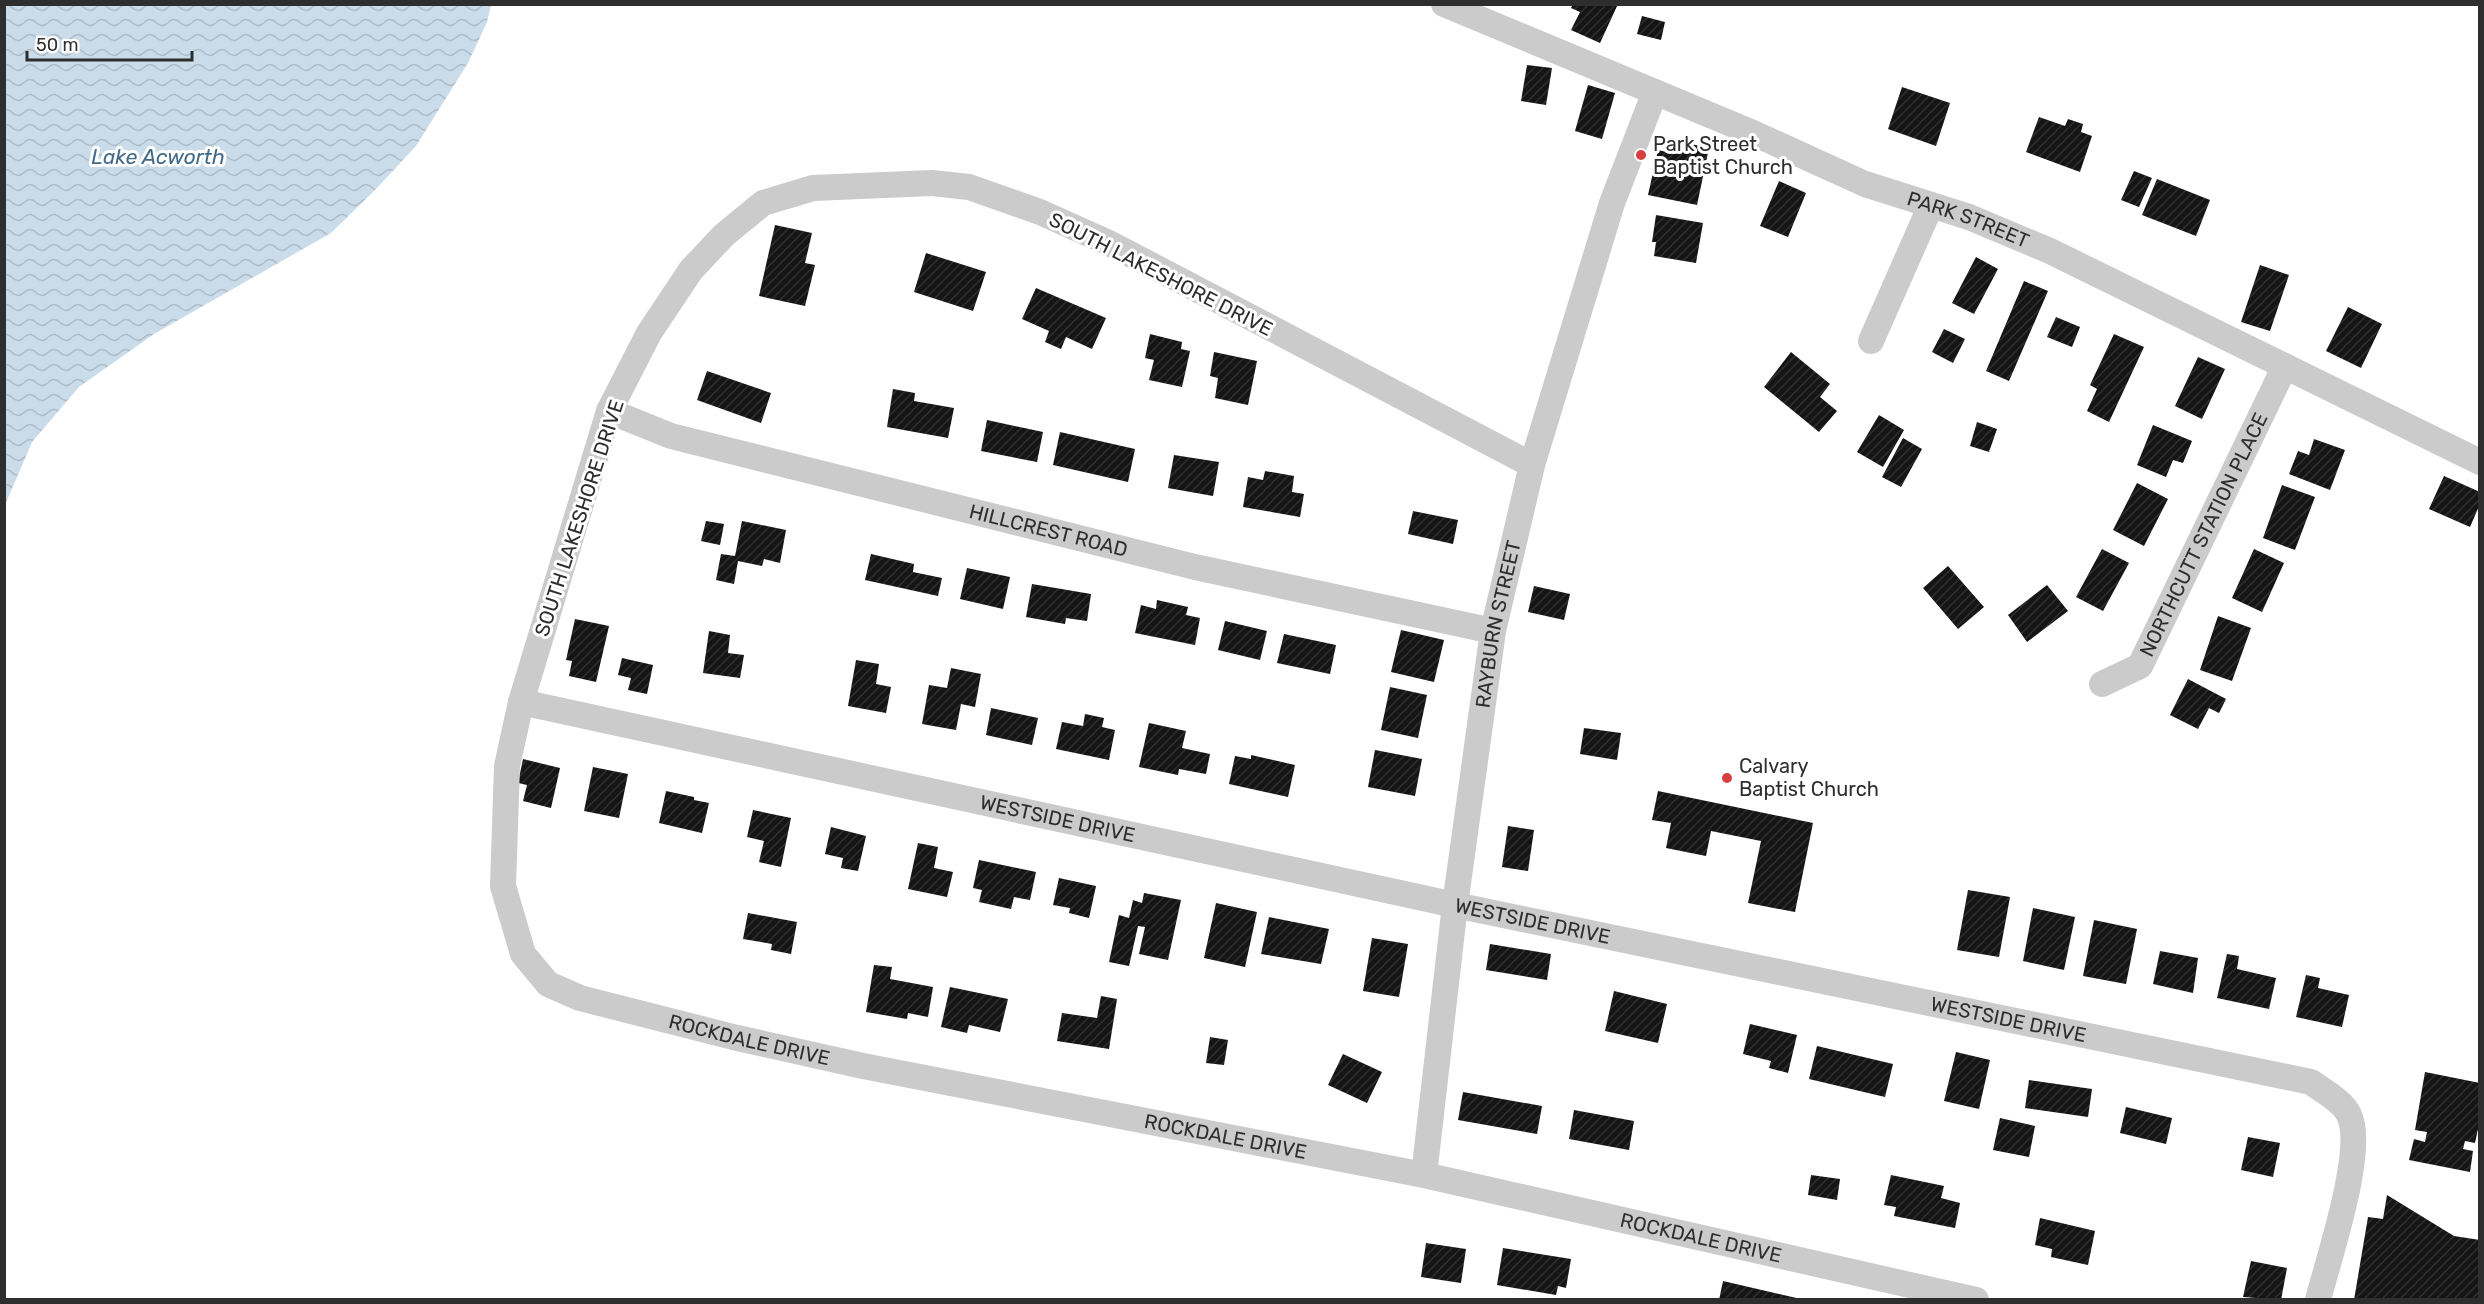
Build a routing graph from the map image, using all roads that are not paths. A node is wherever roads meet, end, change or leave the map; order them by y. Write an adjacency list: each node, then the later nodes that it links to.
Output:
1 (1444, 4): 2 (street, PARK STREET)
2 (1655, 92): 3 (street, PARK STREET); 8 (street, RAYBURN STREET)
3 (1931, 205): 4 (street); 5 (street, PARK STREET)
4 (1871, 341)
5 (2285, 366): 7 (street, PARK STREET); 10 (street, NORTHCUTT STATION PLACE)
6 (609, 411): 8 (street, SOUTH LAKESHORE DRIVE); 9 (street, HILLCREST ROAD); 11 (street, SOUTH LAKESHORE DRIVE)
7 (2480, 462)
8 (1532, 465): 9 (street, RAYBURN STREET)
9 (1493, 631): 12 (street, RAYBURN STREET)
10 (2102, 684)
11 (520, 702): 12 (street, WESTSIDE DRIVE); 13 (street, SOUTH LAKESHORE DRIVE)
12 (1455, 905): 14 (street, RAYBURN STREET); 16 (street, WESTSIDE DRIVE)
13 (514, 923): 14 (street, ROCKDALE DRIVE)
14 (1424, 1175): 15 (street, ROCKDALE DRIVE)
15 (1976, 1299)
16 (2318, 1299)

